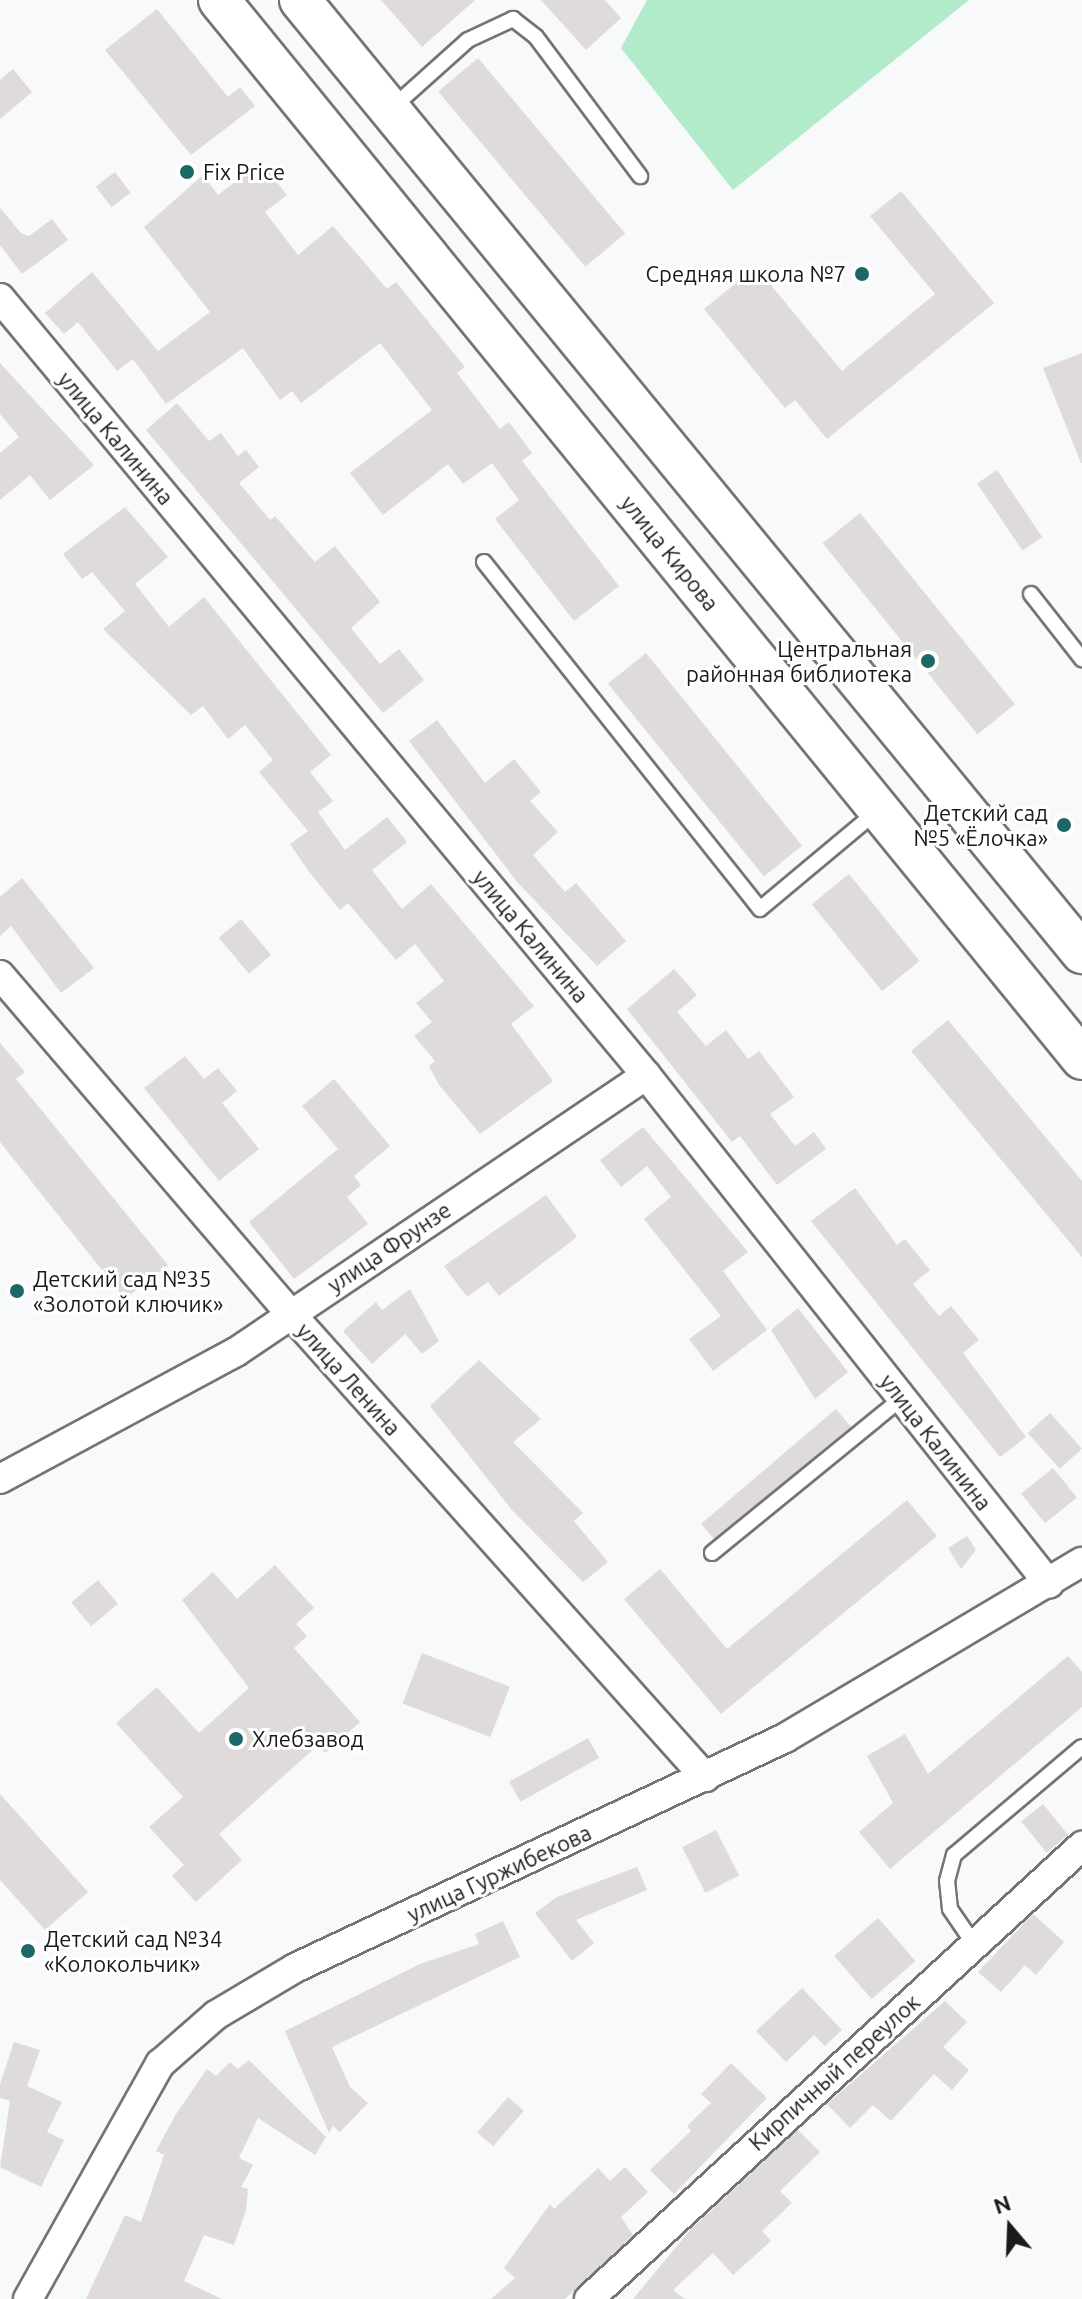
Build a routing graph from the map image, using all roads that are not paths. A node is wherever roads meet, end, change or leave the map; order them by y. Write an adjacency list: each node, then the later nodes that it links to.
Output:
1 (219, 0): 7 (street, улица Кирова)
2 (300, 0): 3 (street)
3 (391, 109): 4 (lane); 6 (street)
4 (640, 176)
5 (0, 298): 15 (street, улица Калинина)
6 (552, 304): 7 (street); 12 (street)
7 (500, 345): 11 (street, улица Кирова)
8 (484, 562): 11 (lane)
9 (1031, 594): 10 (lane)
10 (1082, 659)
11 (879, 810): 14 (street, улица Кирова)
12 (1082, 953)
13 (0, 975): 16 (street, улица Ленина)
14 (1082, 1059)
15 (646, 1075): 16 (street, улица Фрунзе); 17 (street, улица Калинина)
16 (290, 1313): 18 (street, улица Фрунзе); 23 (street, улица Ленина)
17 (902, 1398): 19 (lane); 21 (street, улица Калинина)
18 (0, 1479)
19 (712, 1553)
20 (1082, 1562): 21 (street, улица Гуржибекова)
21 (1049, 1584): 23 (street, улица Гуржибекова)
22 (1082, 1747): 25 (lane)
23 (705, 1777): 26 (street, улица Гуржибекова)
24 (1082, 1846): 25 (street, Кирпичный переулок)
25 (974, 1944): 27 (street, Кирпичный переулок)
26 (28, 2299)
27 (589, 2299)

